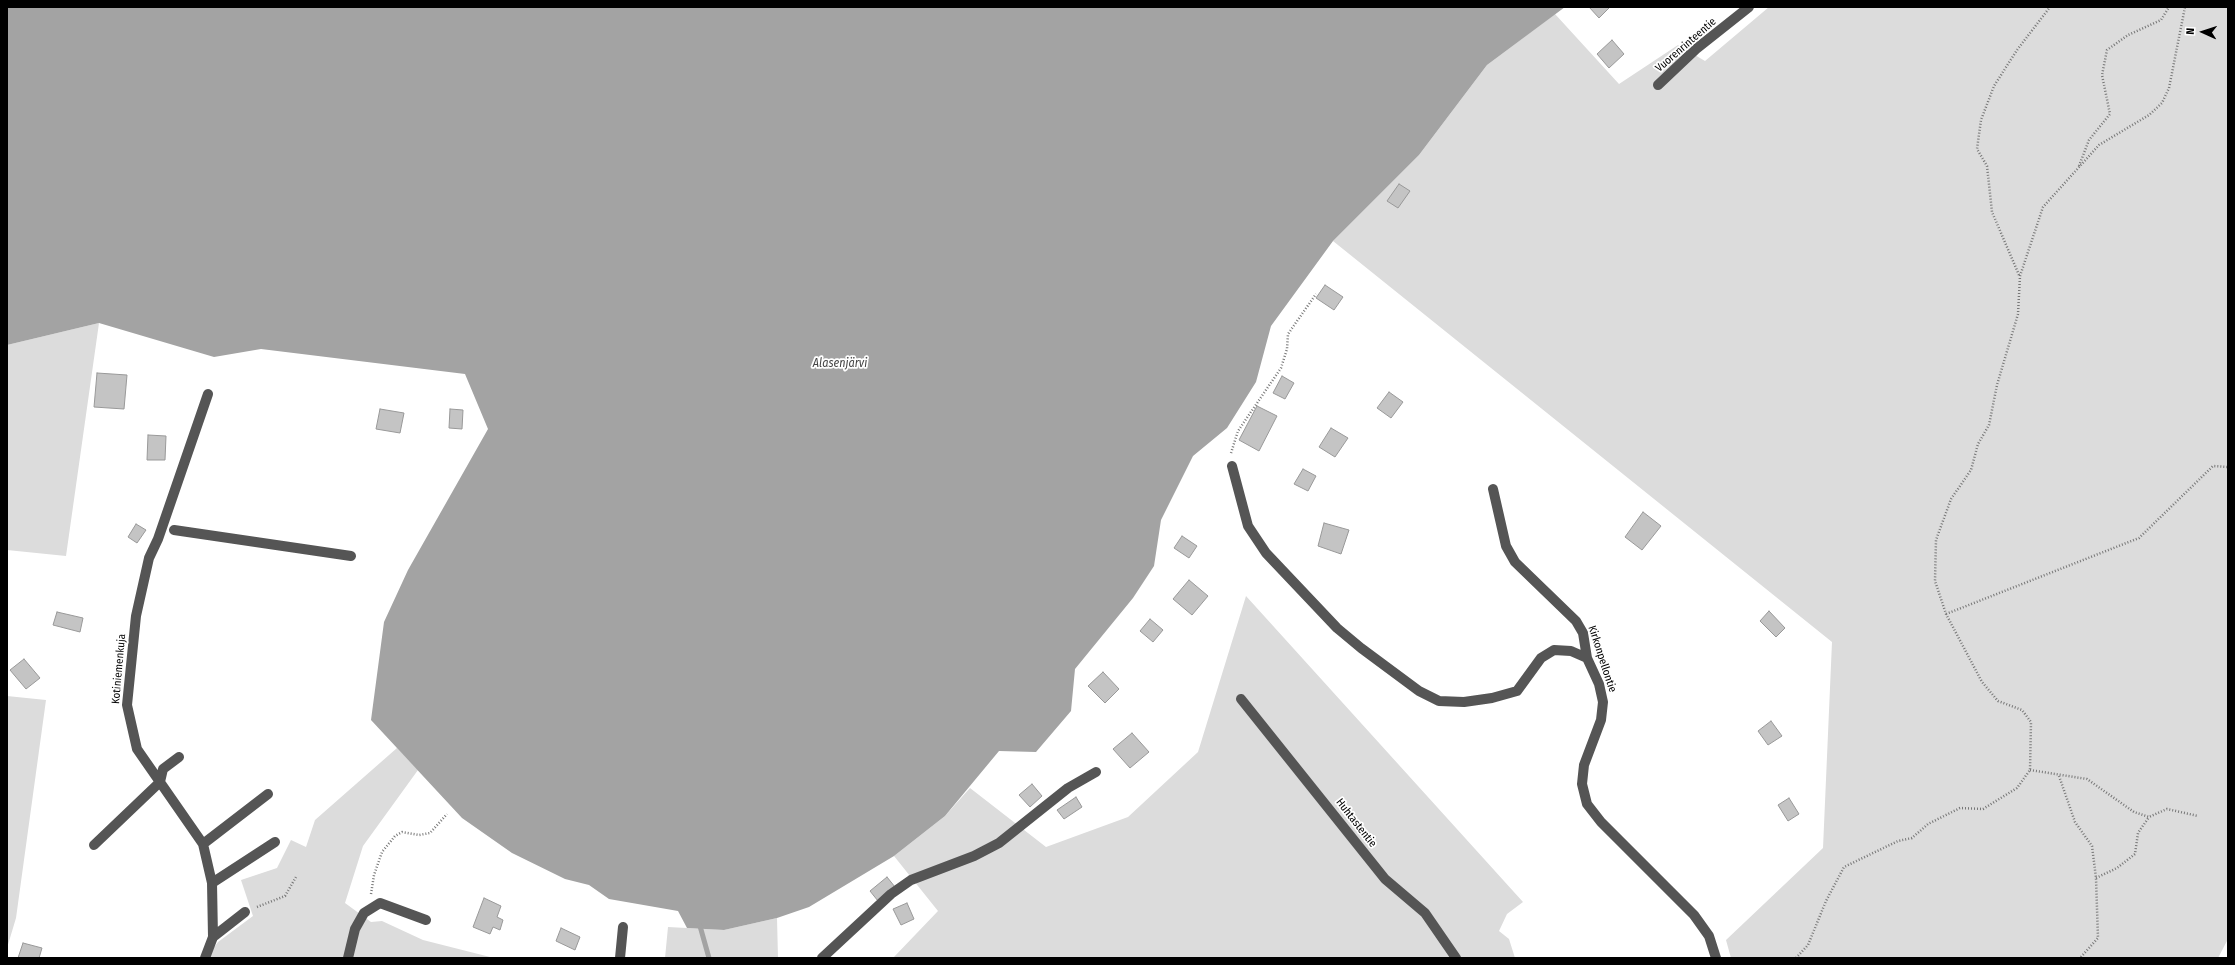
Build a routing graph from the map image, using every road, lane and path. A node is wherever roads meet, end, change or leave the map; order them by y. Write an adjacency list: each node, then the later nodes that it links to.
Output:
1 (1749, 7): 5 (street, Vuorenrinteentie)
2 (2050, 7): 7 (path)
3 (2169, 7): 6 (path)
4 (2185, 7): 6 (path)
5 (1658, 85)
6 (2078, 169): 7 (path)
7 (2020, 276): 15 (path)
8 (1316, 294): 10 (path)
9 (208, 394): 22 (street, Kotiniemenkuja)
10 (1232, 466): 16 (street)
11 (2228, 467): 15 (path)
12 (1493, 489): 16 (street, Kirkonpellontie)
13 (174, 530): 14 (street)
14 (351, 556)
15 (1946, 614): 19 (path)
16 (1587, 658): 43 (street, Kirkonpellontie)
17 (1241, 698): 42 (street, Huhtastentie)
18 (179, 757): 22 (street)
19 (2030, 770): 21 (path); 44 (path)
20 (1096, 772): 41 (street)
21 (2059, 776): 26 (path); 31 (path)
22 (160, 782): 28 (street, Kotiniemenkuja); 29 (street)
23 (268, 794): 28 (street)
24 (448, 814): 34 (path)
25 (2198, 816): 26 (path)
26 (2149, 817): 31 (path)
27 (275, 842): 32 (street)
28 (203, 844): 32 (street, Kotiniemenkuja)
29 (94, 846)
30 (296, 878): 33 (path)
31 (2096, 878): 45 (path)
32 (212, 883): 37 (street, Kotiniemenkuja)
33 (245, 912): 37 (street)
34 (364, 913): 35 (street); 39 (street)
35 (426, 920)
36 (623, 927): 40 (street)
37 (213, 937): 38 (street, Kotiniemenkuja)
38 (205, 958)
39 (348, 958)
40 (620, 958)
41 (822, 958)
42 (1456, 958)
43 (1716, 958)
44 (1796, 958)
45 (2080, 958)

